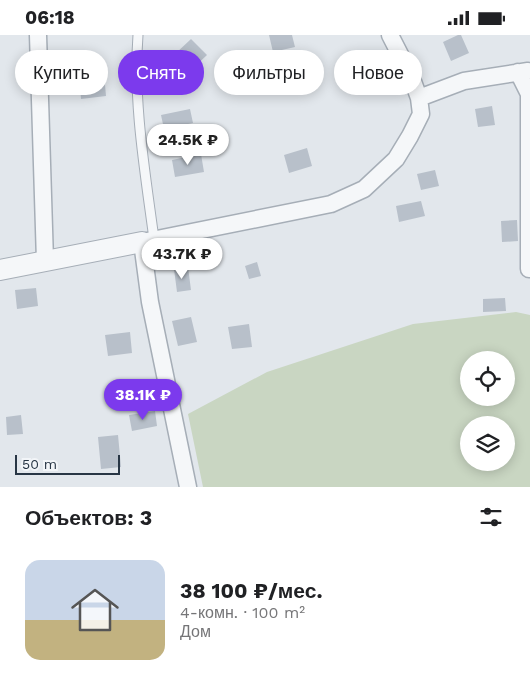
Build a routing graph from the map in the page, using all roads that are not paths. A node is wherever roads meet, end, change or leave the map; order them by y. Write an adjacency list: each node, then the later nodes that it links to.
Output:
1 (38, 35): 7 (street)
2 (138, 35): 6 (lane)
3 (390, 35): 5 (street)
4 (524, 71): 5 (street); 8 (street)
5 (419, 98): 6 (street)
6 (148, 240): 7 (street); 10 (street)
7 (45, 261): 9 (street)
8 (529, 269)
9 (0, 270)
10 (188, 487)

